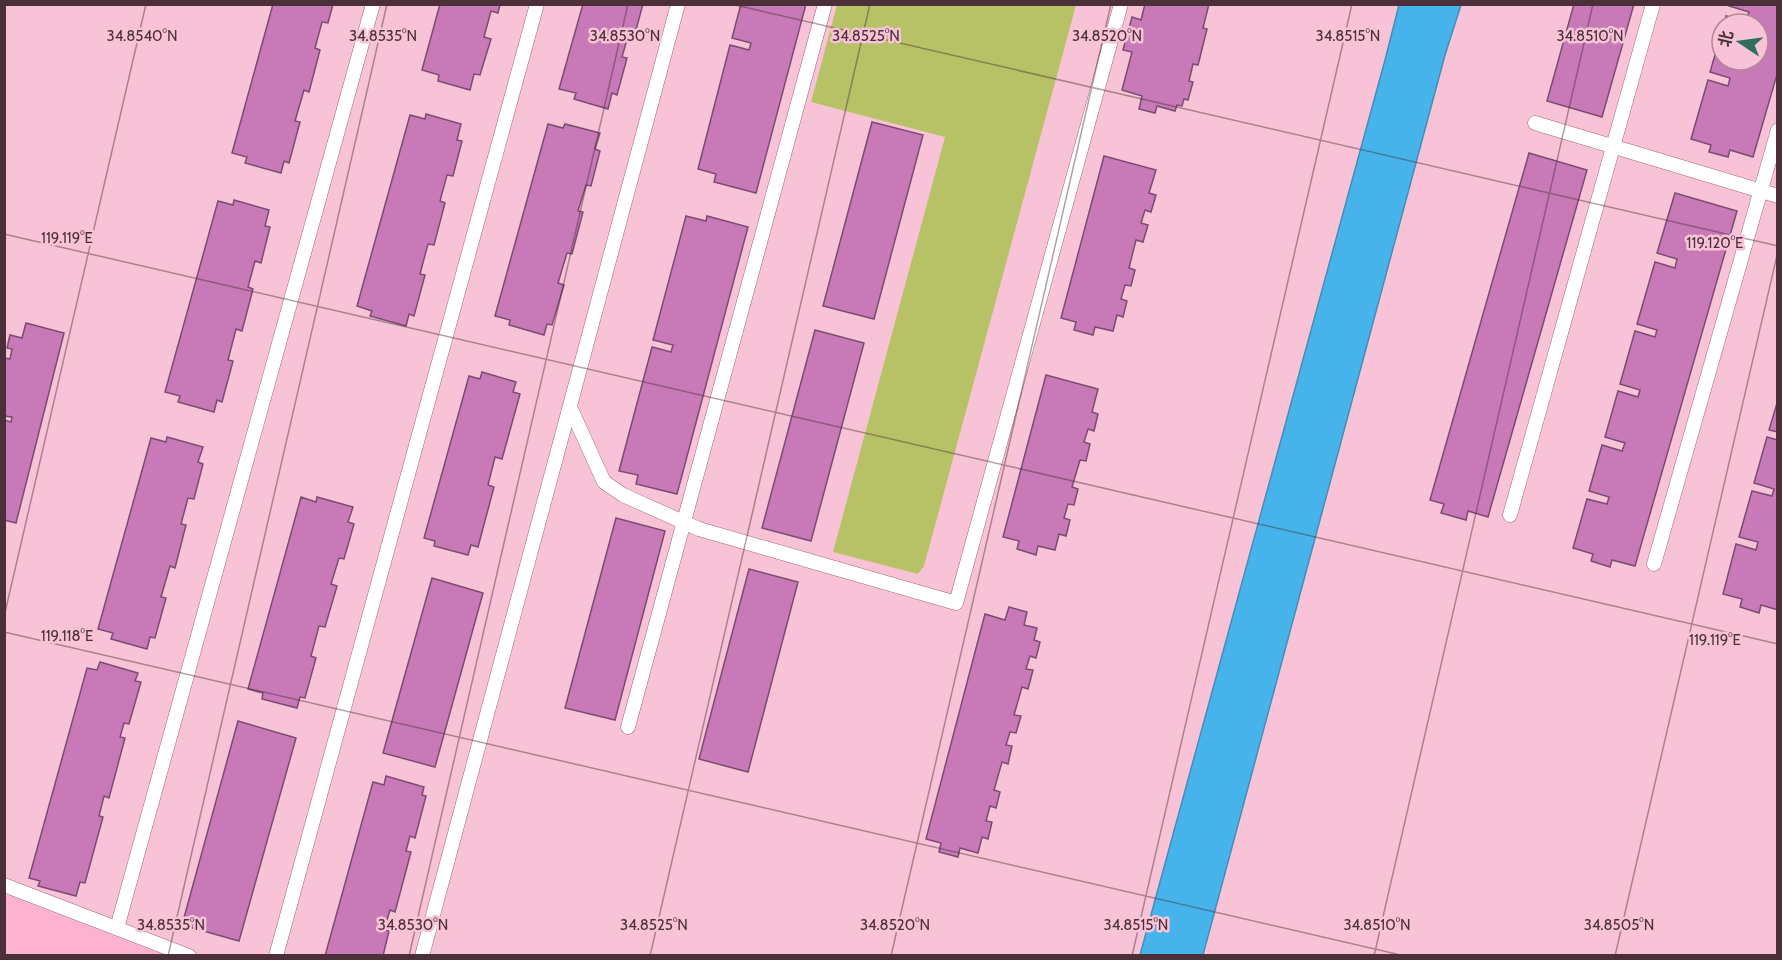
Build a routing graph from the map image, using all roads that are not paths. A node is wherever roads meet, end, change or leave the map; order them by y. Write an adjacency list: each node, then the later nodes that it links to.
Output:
1 (373, 4): 18 (lane)
2 (537, 4): 20 (lane)
3 (678, 4): 12 (lane)
4 (825, 4): 14 (lane)
5 (1121, 4): 14 (lane)
6 (1653, 4): 9 (lane)
7 (1535, 123): 9 (lane)
8 (1778, 130): 10 (lane)
9 (1613, 147): 10 (lane); 13 (lane)
10 (1760, 191): 11 (lane); 15 (lane)
11 (1778, 196)
12 (570, 407): 14 (lane); 21 (lane)
13 (1510, 515)
14 (684, 522): 16 (lane)
15 (1654, 564)
16 (628, 727)
17 (4, 885): 18 (lane)
18 (117, 928): 19 (lane)
19 (189, 956)
20 (276, 956)
21 (422, 956)

